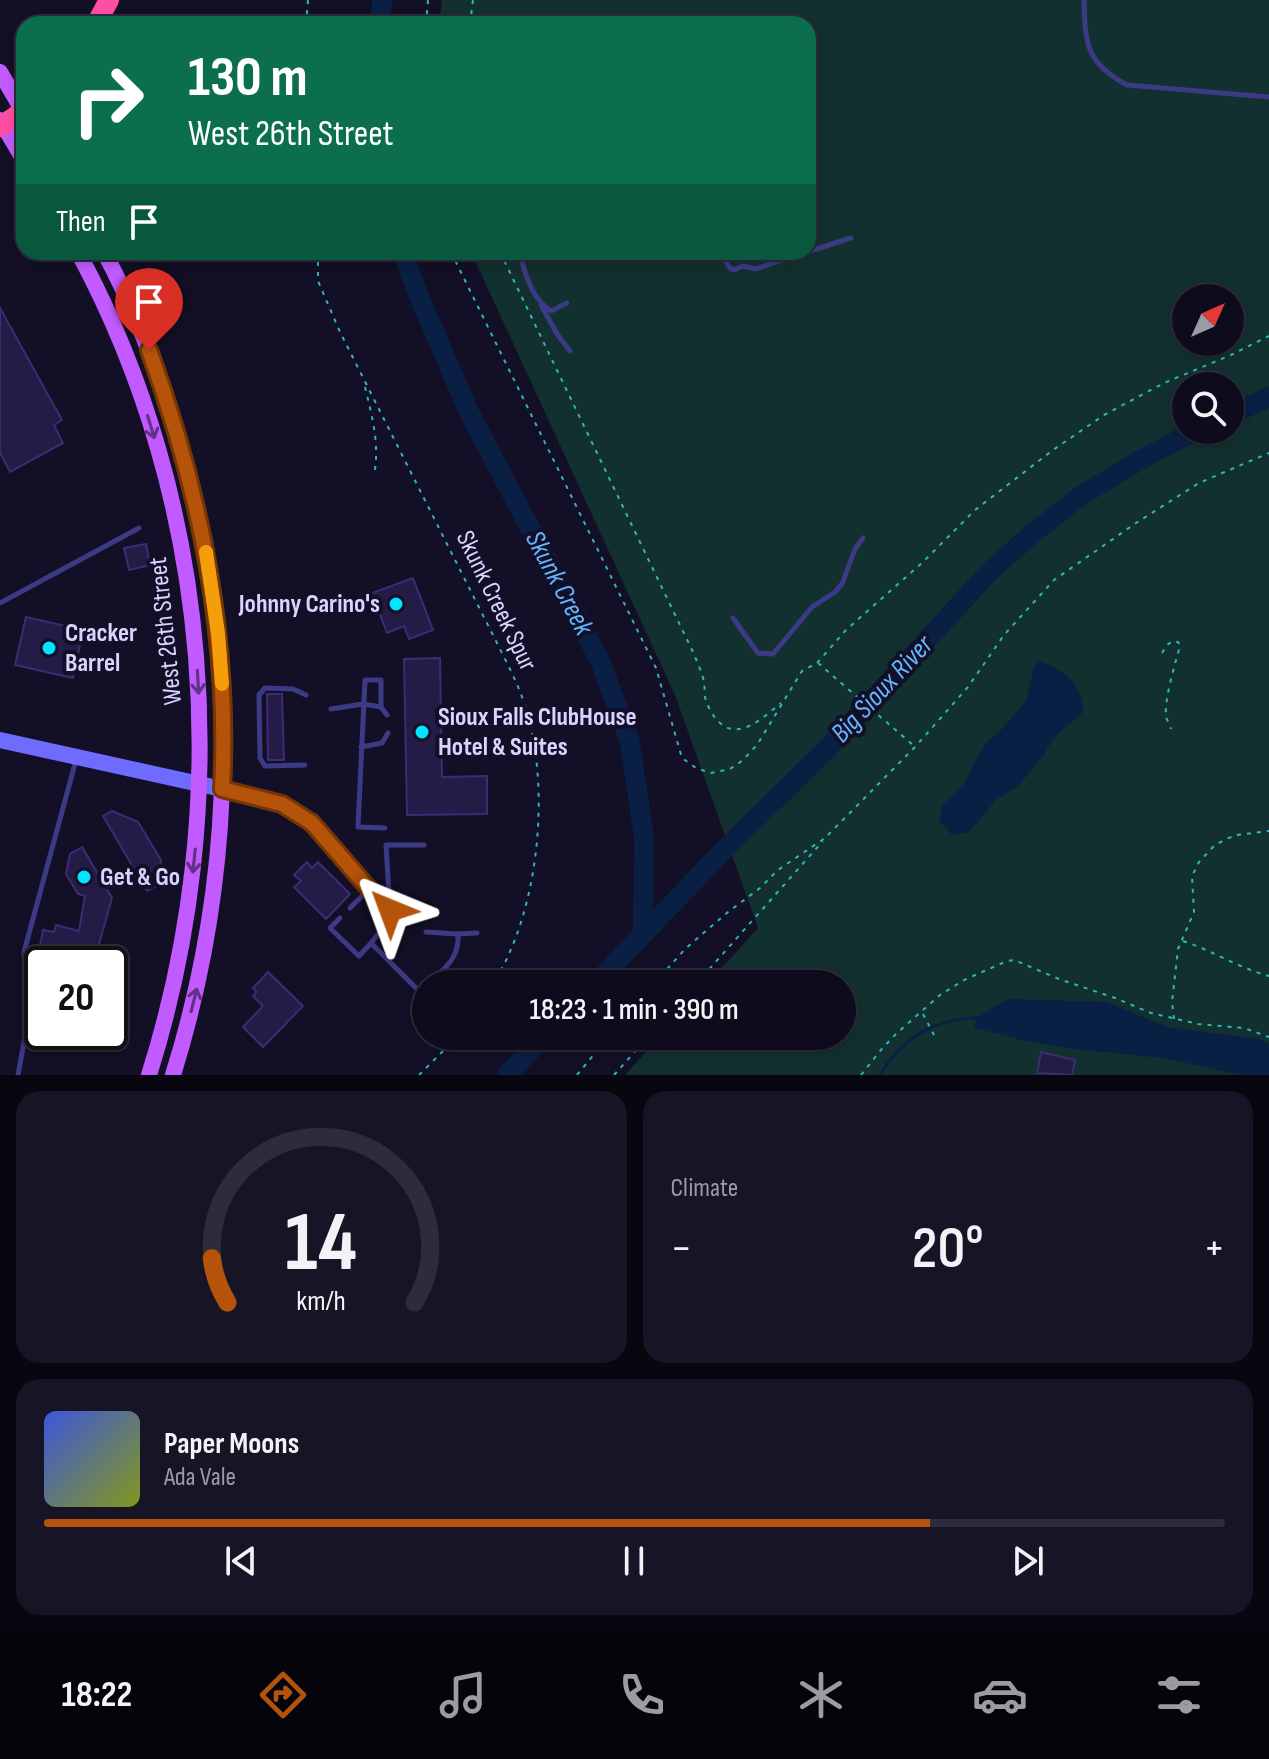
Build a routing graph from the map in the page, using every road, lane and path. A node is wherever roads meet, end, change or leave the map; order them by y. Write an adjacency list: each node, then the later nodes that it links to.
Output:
1 (1084, 0): 3 (lane)
2 (0, 72): 4 (main road)
3 (1269, 97)
4 (16, 98)
5 (1, 124): 6 (main road)
6 (16, 147)
7 (851, 238): 8 (lane)
8 (816, 249)
9 (82, 260): 43 (main road, West 26th Street, one-way to 43)
10 (108, 260): 44 (main road, West 26th Street)
11 (318, 260): 21 (path, Skunk Creek Spur)
12 (455, 260): 31 (path)
13 (504, 260): 31 (path)
14 (522, 260): 18 (lane)
15 (725, 260): 16 (lane)
16 (783, 260)
17 (567, 303): 18 (lane)
18 (540, 304): 20 (lane)
19 (1269, 336): 29 (path)
20 (570, 351)
21 (364, 382): 23 (path); 59 (path, Skunk Creek Spur)
22 (1269, 453): 40 (path)
23 (374, 475)
24 (139, 528): 26 (lane)
25 (863, 538): 27 (lane)
26 (0, 603)
27 (733, 618)
28 (1162, 653): 36 (path)
29 (817, 663): 31 (path); 40 (path)
30 (306, 695): 42 (lane)
31 (785, 700)
32 (363, 704): 33 (lane); 33 (lane); 34 (lane); 39 (lane)
33 (381, 707): 35 (lane)
34 (331, 709)
35 (387, 715)
36 (1171, 729)
37 (388, 733): 39 (lane)
38 (0, 740): 41 (street)
39 (361, 747): 45 (lane)
40 (915, 747): 47 (path)
41 (77, 757): 43 (street); 71 (lane)
42 (305, 765)
43 (200, 783): 44 (street); 72 (main road, West 26th Street, one-way to 72)
44 (222, 789): 49 (lane); 73 (main road, West 26th Street, one-way to 44)
45 (385, 828)
46 (1269, 831): 56 (path)
47 (825, 838): 60 (path); 61 (path)
48 (424, 845): 51 (lane)
49 (369, 889): 50 (lane); 51 (lane)
50 (350, 908)
51 (390, 910): 57 (lane)
52 (340, 918): 57 (lane)
53 (426, 932): 55 (lane)
54 (477, 933): 55 (lane)
55 (458, 934): 58 (lane)
56 (1182, 940): 62 (path); 65 (path)
57 (371, 943): 63 (lane)
58 (442, 970)
59 (500, 970)
60 (666, 970)
61 (708, 970)
62 (1269, 976)
63 (412, 984)
64 (922, 1013): 65 (path); 66 (path); 77 (path)
65 (1174, 1020): 67 (path)
66 (934, 1035)
67 (1269, 1037)
68 (444, 1050): 74 (path)
69 (598, 1050): 75 (path)
70 (636, 1050): 76 (path)
71 (18, 1075)
72 (149, 1075)
73 (173, 1075)
74 (419, 1075)
75 (577, 1075)
76 (614, 1075)
77 (861, 1075)

